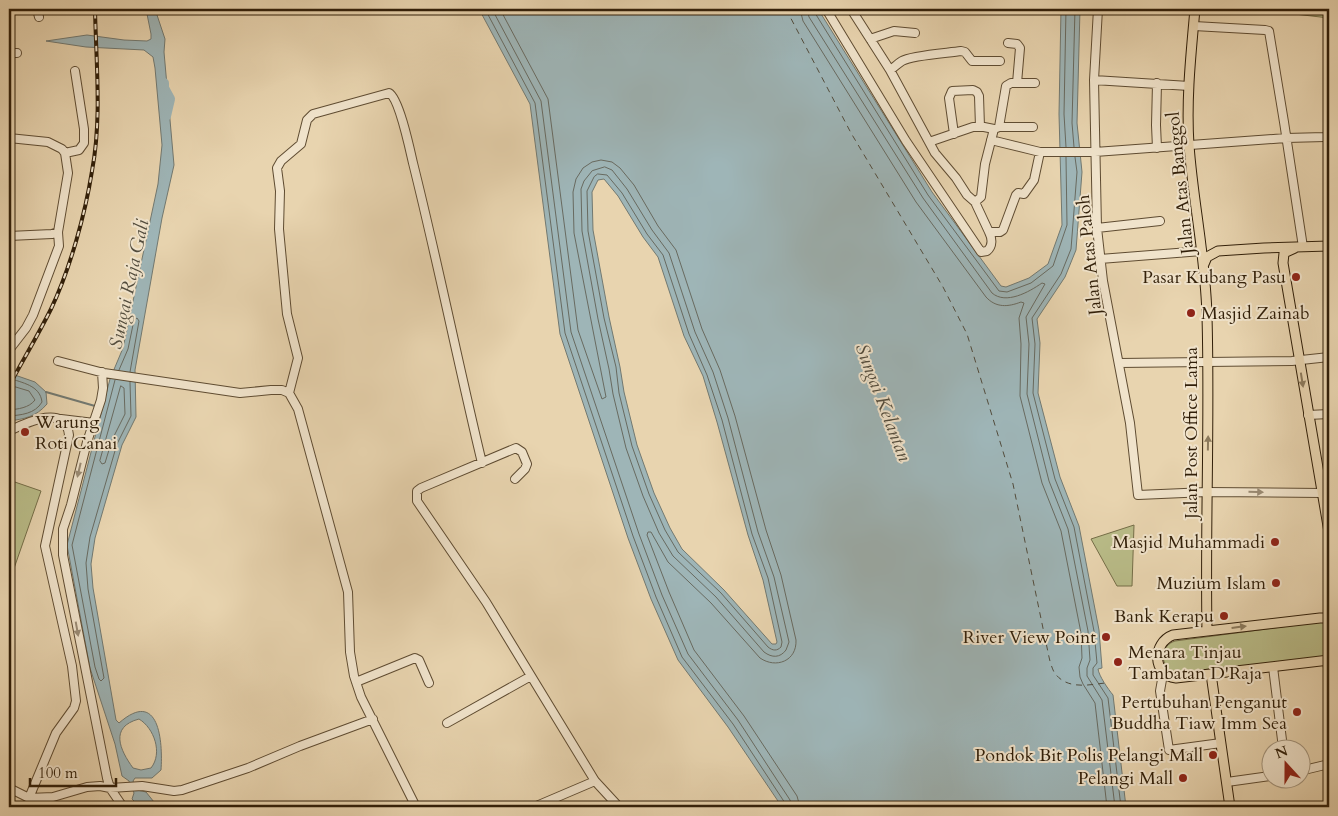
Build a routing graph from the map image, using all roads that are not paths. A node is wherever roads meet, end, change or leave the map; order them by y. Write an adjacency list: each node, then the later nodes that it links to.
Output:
1 (826, 9): 36 (street)
2 (851, 9): 7 (street)
3 (1098, 9): 12 (street, Jalan Atas Paloh)
4 (1195, 9): 5 (main road, Jalan Atas Banggol)
5 (1194, 26): 16 (main road, Jalan Atas Banggol); 23 (street)
6 (915, 33): 7 (street)
7 (870, 39): 10 (street)
8 (1008, 42): 13 (street)
9 (1000, 62): 10 (street)
10 (890, 70): 25 (street)
11 (75, 71): 30 (street)
12 (1094, 80): 15 (street); 29 (street, Jalan Atas Paloh)
13 (1017, 83): 14 (street); 19 (street)
14 (1035, 83)
15 (1158, 84): 16 (street); 27 (street)
16 (1189, 86): 26 (main road, Jalan Atas Banggol)
17 (980, 126): 19 (street); 20 (street); 20 (street)
18 (1033, 127): 19 (street)
19 (997, 128): 24 (street)
20 (954, 134): 25 (street)
21 (1329, 135): 23 (street)
22 (9, 138): 30 (street)
23 (1286, 138): 26 (street); 40 (street)
24 (991, 140): 28 (street); 31 (street)
25 (929, 142): 31 (street)
26 (1189, 145): 27 (street); 34 (main road, Jalan Atas Banggol)
27 (1158, 148): 29 (street)
28 (1044, 152): 29 (street); 36 (street)
29 (1095, 152): 33 (street, Jalan Atas Paloh)
30 (65, 153): 35 (street)
31 (975, 202): 36 (street)
32 (1160, 222): 33 (street)
33 (1097, 228): 43 (street, Jalan Atas Paloh)
34 (1200, 230): 41 (main road, Jalan Atas Banggol); 42 (main road)
35 (58, 232): 37 (street); 46 (street)
36 (989, 232)
37 (9, 236)
38 (1329, 246): 40 (main road)
39 (1264, 248): 40 (main road); 42 (main road); 44 (main road)
40 (1299, 248): 44 (main road)
41 (1202, 251): 43 (street); 45 (main road, Jalan Atas Banggol)
42 (1218, 251): 45 (main road)
43 (1100, 259): 51 (street, Jalan Atas Paloh)
44 (1282, 263): 48 (main road)
45 (1204, 265): 50 (main road, Jalan Post Office Lama)
46 (9, 350)
47 (1329, 357): 48 (street)
48 (1299, 360): 50 (street); 55 (main road, one-way to 55)
49 (58, 361): 52 (street)
50 (1208, 362): 51 (street); 61 (main road, Jalan Post Office Lama, one-way to 50)
51 (1118, 363): 61 (street, Jalan Atas Paloh)
52 (103, 373): 53 (street); 57 (street)
53 (289, 393): 59 (street); 72 (street)
54 (1329, 414): 55 (street)
55 (1308, 416): 62 (main road)
56 (61, 419): 57 (street); 58 (street); 85 (street)
57 (94, 423): 84 (street, one-way to 84)
58 (9, 431)
59 (482, 463): 60 (street); 70 (street)
60 (515, 479)
61 (1207, 492): 62 (street, one-way to 62); 65 (main road, Jalan Post Office Lama)
62 (1325, 497): 63 (main road)
63 (1329, 532)
64 (1329, 618): 65 (main road, one-way to 64)
65 (1207, 631): 71 (main road)
66 (1328, 660): 67 (main road); 69 (street)
67 (1273, 667): 68 (main road); 76 (street)
68 (1211, 674): 71 (main road); 77 (main road)
69 (1329, 674)
70 (531, 676): 75 (street); 81 (street)
71 (1162, 678): 77 (street)
72 (356, 682): 73 (street); 74 (street)
73 (429, 683)
74 (373, 719): 84 (street); 88 (street)
75 (447, 723)
76 (1282, 738)
77 (1221, 743): 82 (main road)
78 (1329, 764): 79 (street)
79 (1310, 769)
80 (1260, 777): 82 (street)
81 (595, 781): 89 (street); 90 (street)
82 (1227, 782): 91 (main road)
83 (9, 788): 85 (street)
84 (110, 788): 85 (street); 87 (street)
85 (29, 798): 86 (street)
86 (31, 807)
87 (123, 807)
88 (416, 807)
89 (534, 807)
90 (619, 807)
91 (1230, 807)

